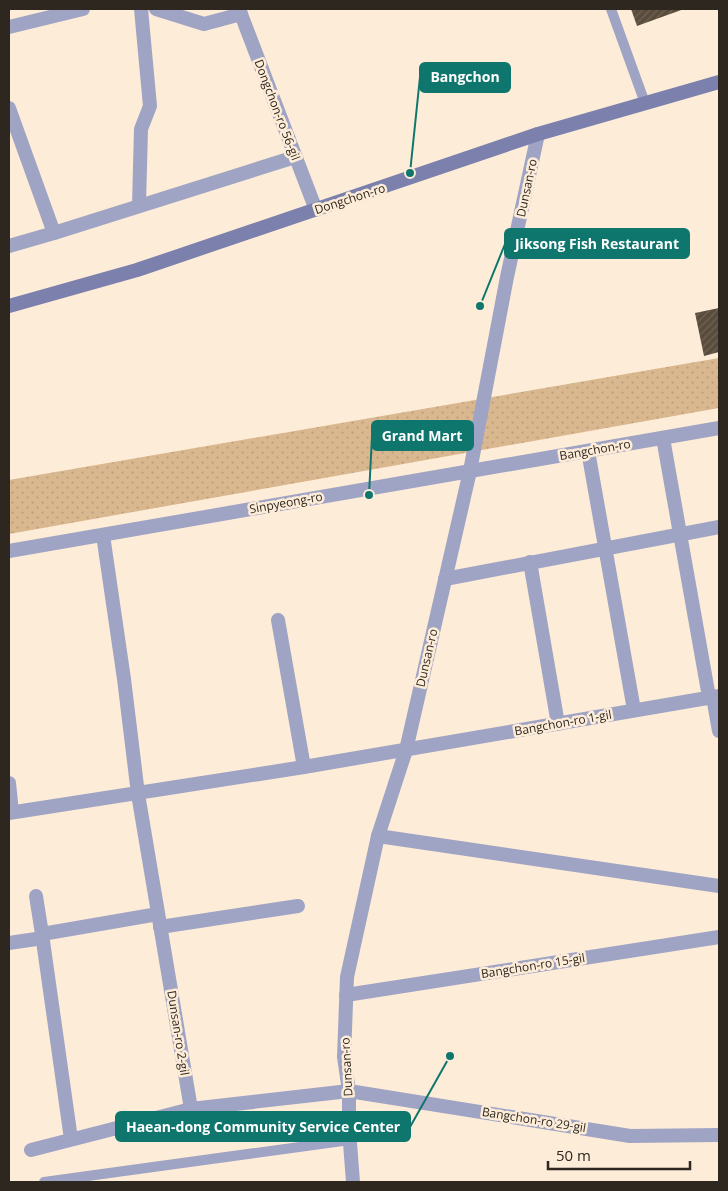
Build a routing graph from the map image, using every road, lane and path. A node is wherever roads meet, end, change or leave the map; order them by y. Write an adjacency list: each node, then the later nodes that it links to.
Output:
1 (84, 9): 6 (street)
2 (141, 9): 12 (street)
3 (156, 9): 5 (street)
4 (612, 9): 8 (lane)
5 (240, 12): 11 (street, Dongchon-ro 56-gil)
6 (9, 27)
7 (719, 82): 8 (main road, Dongchon-ro)
8 (645, 102): 10 (main road, Dongchon-ro)
9 (9, 108): 14 (street)
10 (538, 134): 13 (main road, Dongchon-ro); 20 (street, Dunsan-ro)
11 (295, 157): 12 (street); 13 (street, Dongchon-ro 56-gil)
12 (139, 205): 14 (street)
13 (316, 210): 16 (main road, Dongchon-ro)
14 (54, 233): 15 (street)
15 (9, 246)
16 (9, 306)
17 (719, 428): 18 (street, Bangchon-ro)
18 (663, 438): 19 (street, Bangchon-ro); 22 (street)
19 (588, 451): 20 (street, Bangchon-ro); 24 (street)
20 (470, 471): 23 (street, Sinpyeong-ro); 27 (street, Dunsan-ro)
21 (719, 527): 22 (street)
22 (681, 533): 24 (street); 29 (street)
23 (103, 535): 25 (street, Sinpyeong-ro); 36 (street, Dunsan-ro 2-gil)
24 (606, 548): 26 (street); 30 (street)
25 (9, 551)
26 (530, 562): 27 (street); 31 (street)
27 (445, 579): 33 (street, Dunsan-ro)
28 (278, 620): 34 (street)
29 (714, 697): 30 (street, Bangchon-ro 1-gil); 32 (street)
30 (634, 710): 31 (street, Bangchon-ro 1-gil)
31 (558, 724): 33 (street, Bangchon-ro 1-gil)
32 (719, 731)
33 (406, 750): 34 (street); 38 (street, Dunsan-ro)
34 (304, 767): 36 (street)
35 (9, 783): 37 (street)
36 (138, 794): 37 (street); 42 (street, Dunsan-ro 2-gil)
37 (10, 812)
38 (378, 836): 39 (street); 46 (street, Dunsan-ro)
39 (719, 886)
40 (36, 896): 43 (street)
41 (298, 906): 42 (street)
42 (159, 920): 43 (street); 48 (street, Dunsan-ro 2-gil)
43 (43, 936): 45 (street); 50 (street)
44 (719, 937): 46 (street, Bangchon-ro 15-gil)
45 (9, 943)
46 (346, 995): 47 (street, Dunsan-ro)
47 (349, 1091): 48 (street, Bangchon-ro 29-gil); 49 (street, Bangchon-ro 29-gil); 51 (street, Dunsan-ro)
48 (191, 1109): 50 (street)
49 (719, 1135)
50 (71, 1139): 52 (street)
51 (350, 1140): 53 (lane); 55 (street, Dunsan-ro)
52 (31, 1150)
53 (58, 1181): 54 (lane)
54 (44, 1182)
55 (353, 1182)

